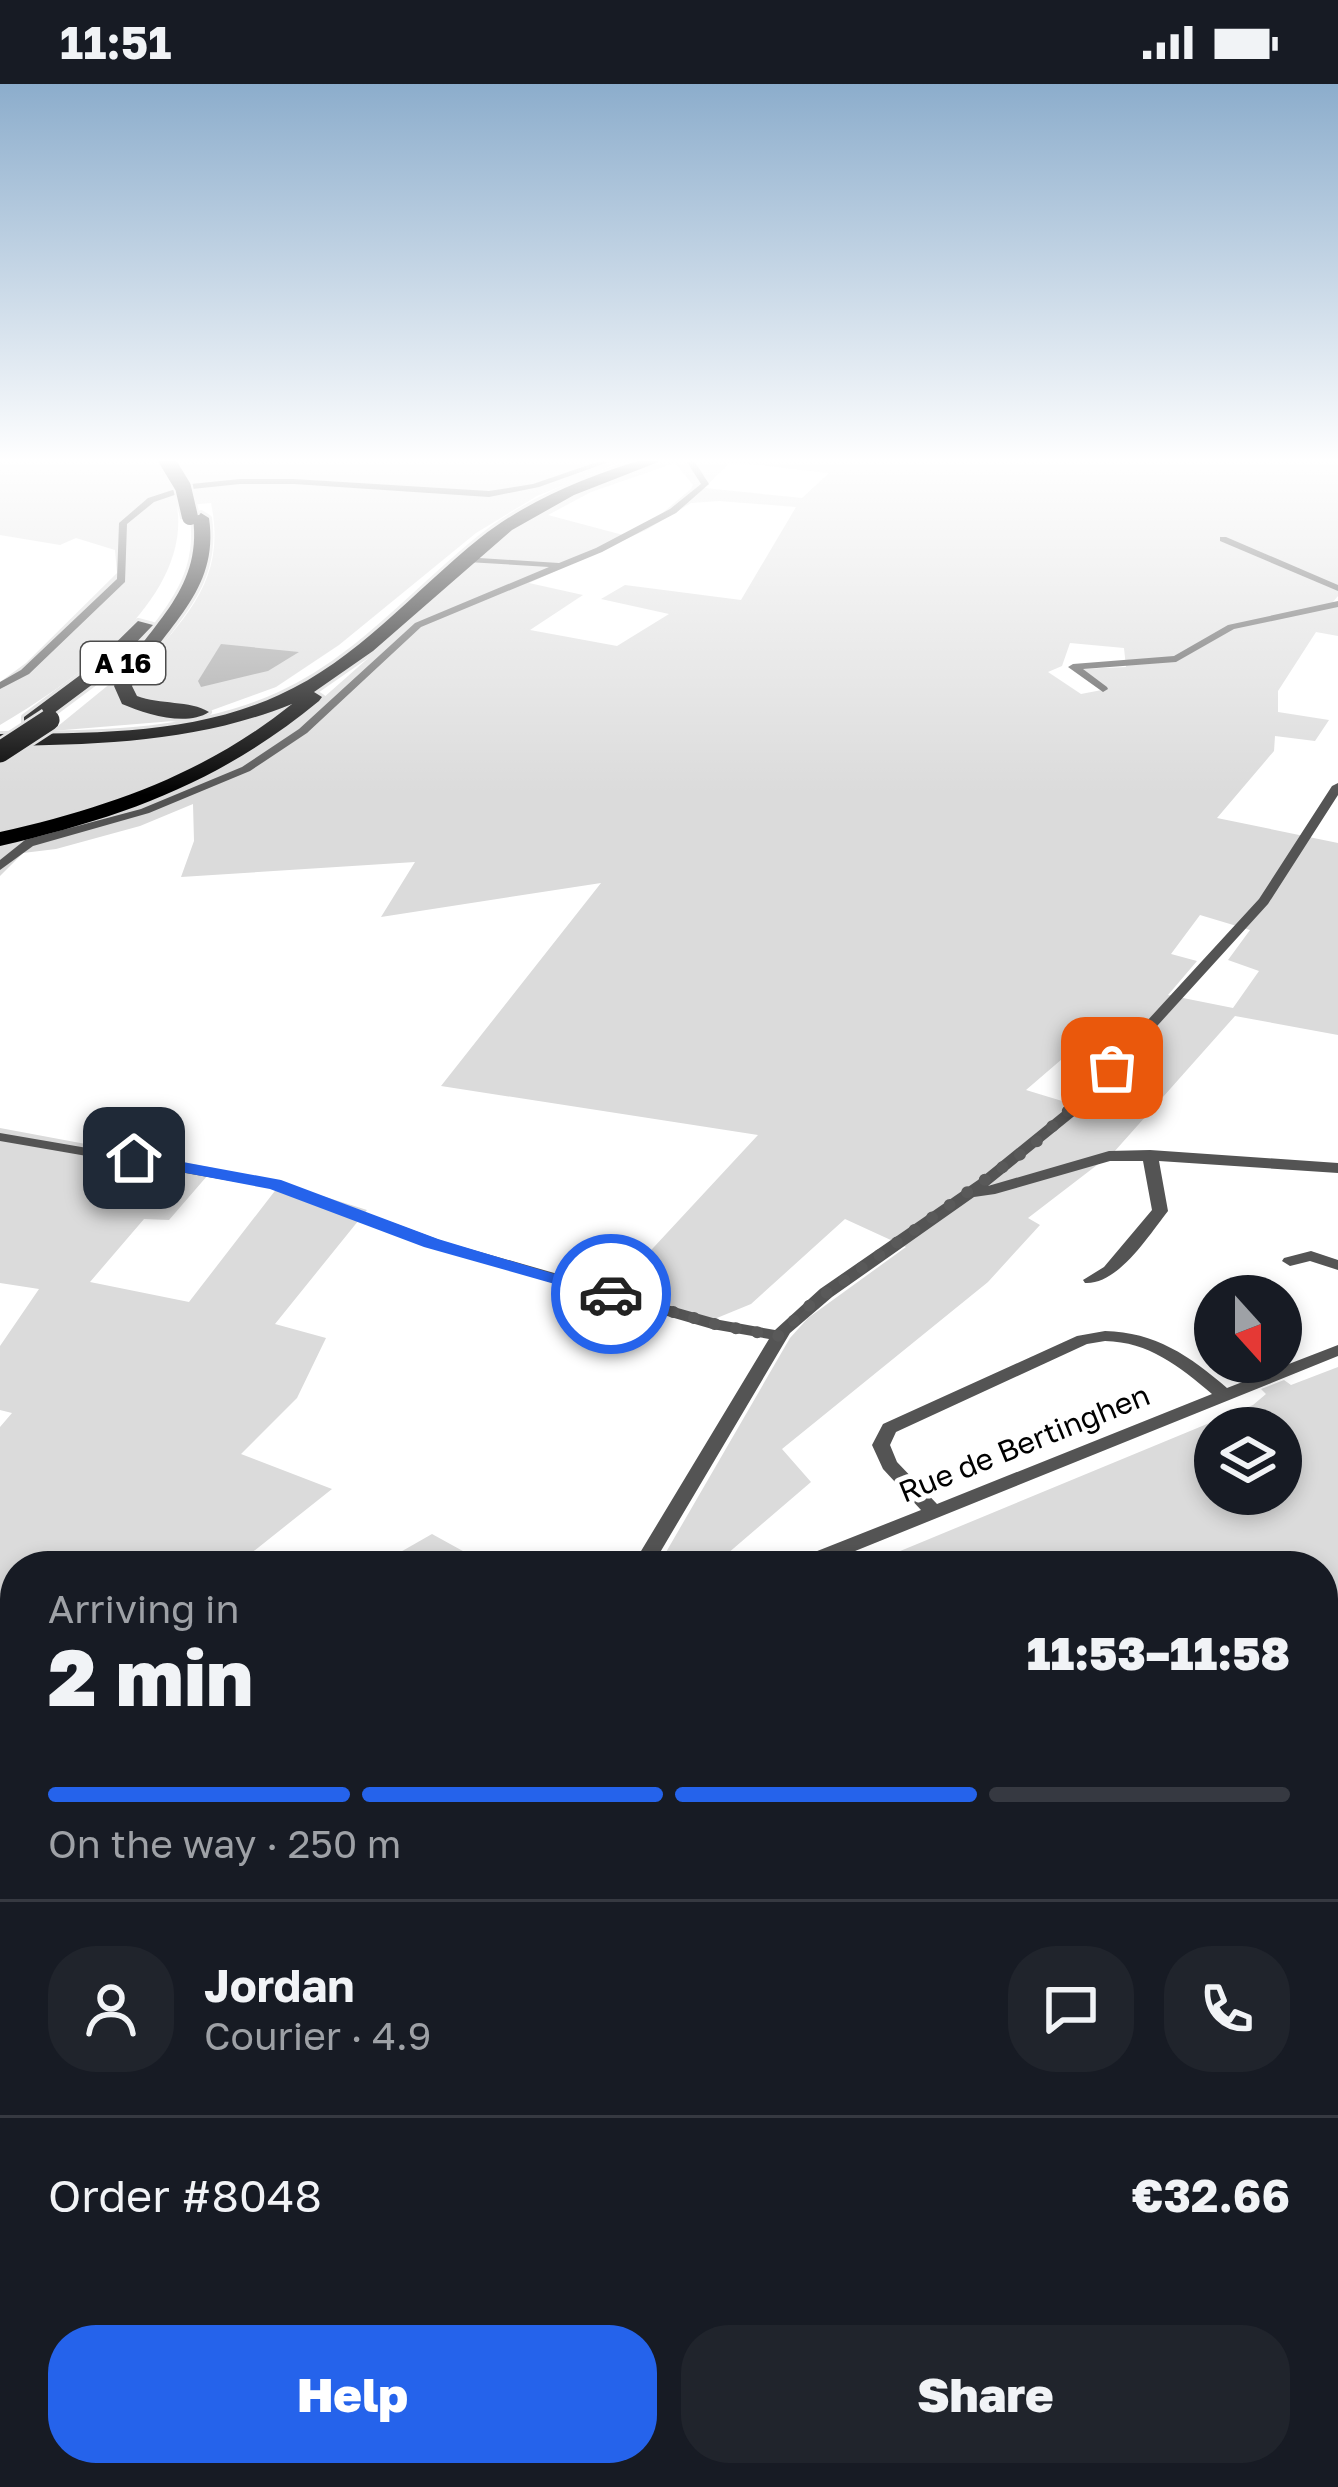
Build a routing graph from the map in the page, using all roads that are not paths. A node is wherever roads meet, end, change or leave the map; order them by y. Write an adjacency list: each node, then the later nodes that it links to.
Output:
1 (122, 571): 13 (street)
2 (178, 571): 15 (highway, A 16)
3 (191, 571): 15 (highway, A 16)
4 (200, 571): 12 (highway)
5 (442, 571): 12 (highway)
6 (453, 571): 11 (highway)
7 (549, 571): 20 (street)
8 (1299, 571): 9 (street)
9 (1338, 588)
10 (1338, 604): 14 (street)
11 (405, 612): 16 (highway); 19 (highway)
12 (379, 624): 16 (highway)
13 (0, 686)
14 (1103, 689)
15 (34, 721): 16 (highway, A 16); 17 (highway, A 16, bridge)
16 (0, 737)
17 (0, 752)
18 (1338, 786): 24 (street)
19 (0, 839)
20 (0, 866)
21 (0, 1137): 28 (street)
22 (1150, 1155): 23 (street); 24 (street); 27 (street)
23 (1338, 1168)
24 (971, 1191): 28 (street)
25 (1290, 1261): 26 (street)
26 (1338, 1265)
27 (1091, 1280)
28 (778, 1336): 32 (street)
29 (1338, 1350): 30 (street, Rue de Bertinghen)
30 (1224, 1395): 31 (street, Rue de Bertinghen); 31 (street)
31 (934, 1512): 33 (street, Rue de Bertinghen)
32 (651, 1551)
33 (836, 1551)

